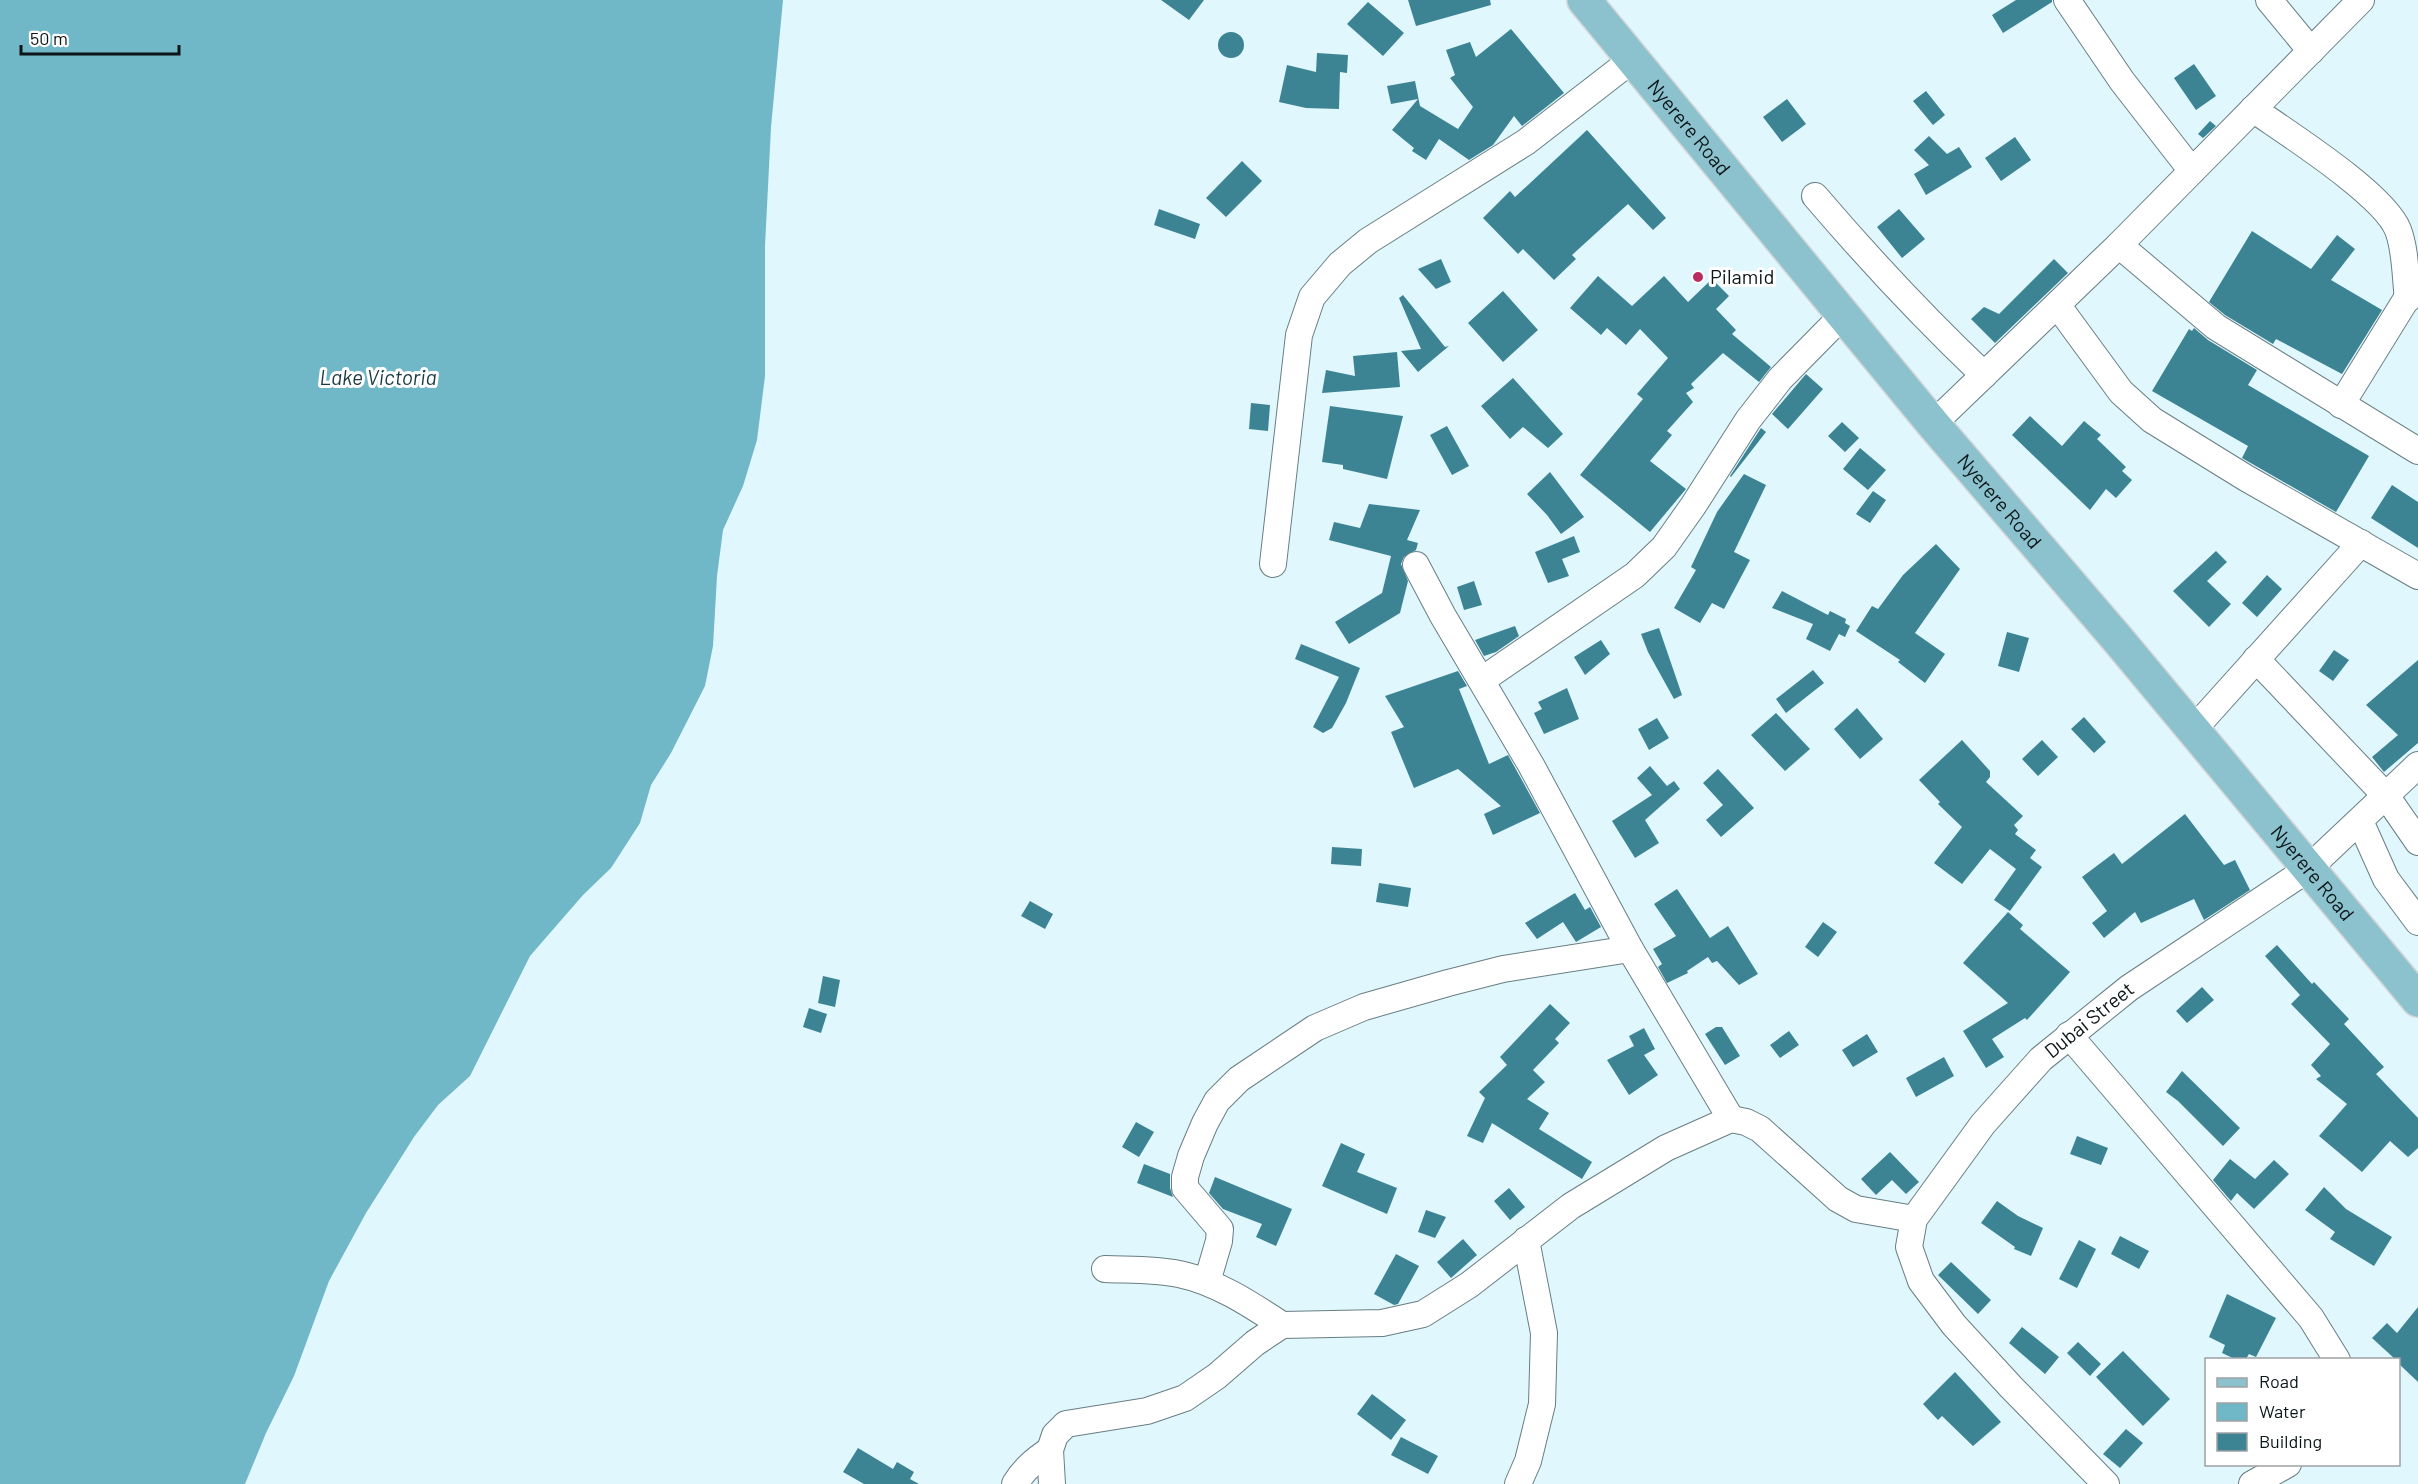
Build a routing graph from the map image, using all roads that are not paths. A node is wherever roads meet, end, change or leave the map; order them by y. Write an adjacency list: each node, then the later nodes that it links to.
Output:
1 (1584, 0): 6 (main road, Nyerere Road)
2 (2067, 0): 8 (street)
3 (2269, 0): 5 (street)
4 (2361, 0): 5 (street)
5 (2311, 51): 7 (street)
6 (1633, 59): 13 (main road, Nyerere Road); 19 (street)
7 (2253, 109): 8 (street); 11 (street)
8 (2192, 171): 10 (street)
9 (1815, 196): 14 (street)
10 (2120, 245): 12 (street); 15 (street)
11 (2413, 290): 15 (street)
12 (2058, 306): 14 (street); 18 (street)
13 (1843, 315): 16 (main road, Nyerere Road); 23 (street)
14 (1984, 375): 16 (street)
15 (2341, 405): 17 (street)
16 (1933, 424): 24 (main road, Nyerere Road)
17 (2418, 452)
18 (2361, 543): 21 (street); 22 (street)
19 (1273, 564)
20 (1416, 565): 23 (street)
21 (2418, 576)
22 (2256, 659): 24 (street); 26 (street)
23 (1482, 680): 31 (street)
24 (2193, 730): 29 (main road, Nyerere Road)
25 (2418, 765): 26 (street, Dubai Street)
26 (2387, 796): 27 (street, Dubai Street); 28 (street)
27 (2360, 821): 29 (street, Dubai Street); 30 (street)
28 (2418, 842)
29 (2308, 868): 32 (main road, Nyerere Road); 33 (street, Dubai Street)
30 (2418, 922)
31 (1630, 949): 34 (street); 38 (street)
32 (2418, 1000)
33 (2069, 1035): 35 (street, Dubai Street); 40 (street)
34 (1731, 1119): 35 (street); 36 (street)
35 (1914, 1219): 46 (street)
36 (1526, 1240): 39 (street); 45 (street)
37 (1105, 1269): 38 (street)
38 (1208, 1282): 39 (street)
39 (1282, 1325): 41 (street)
40 (2336, 1358)
41 (1050, 1450): 43 (street); 44 (street)
42 (2284, 1466): 47 (street)
43 (1015, 1484)
44 (1052, 1484)
45 (1518, 1484)
46 (2106, 1484)
47 (2252, 1484)

